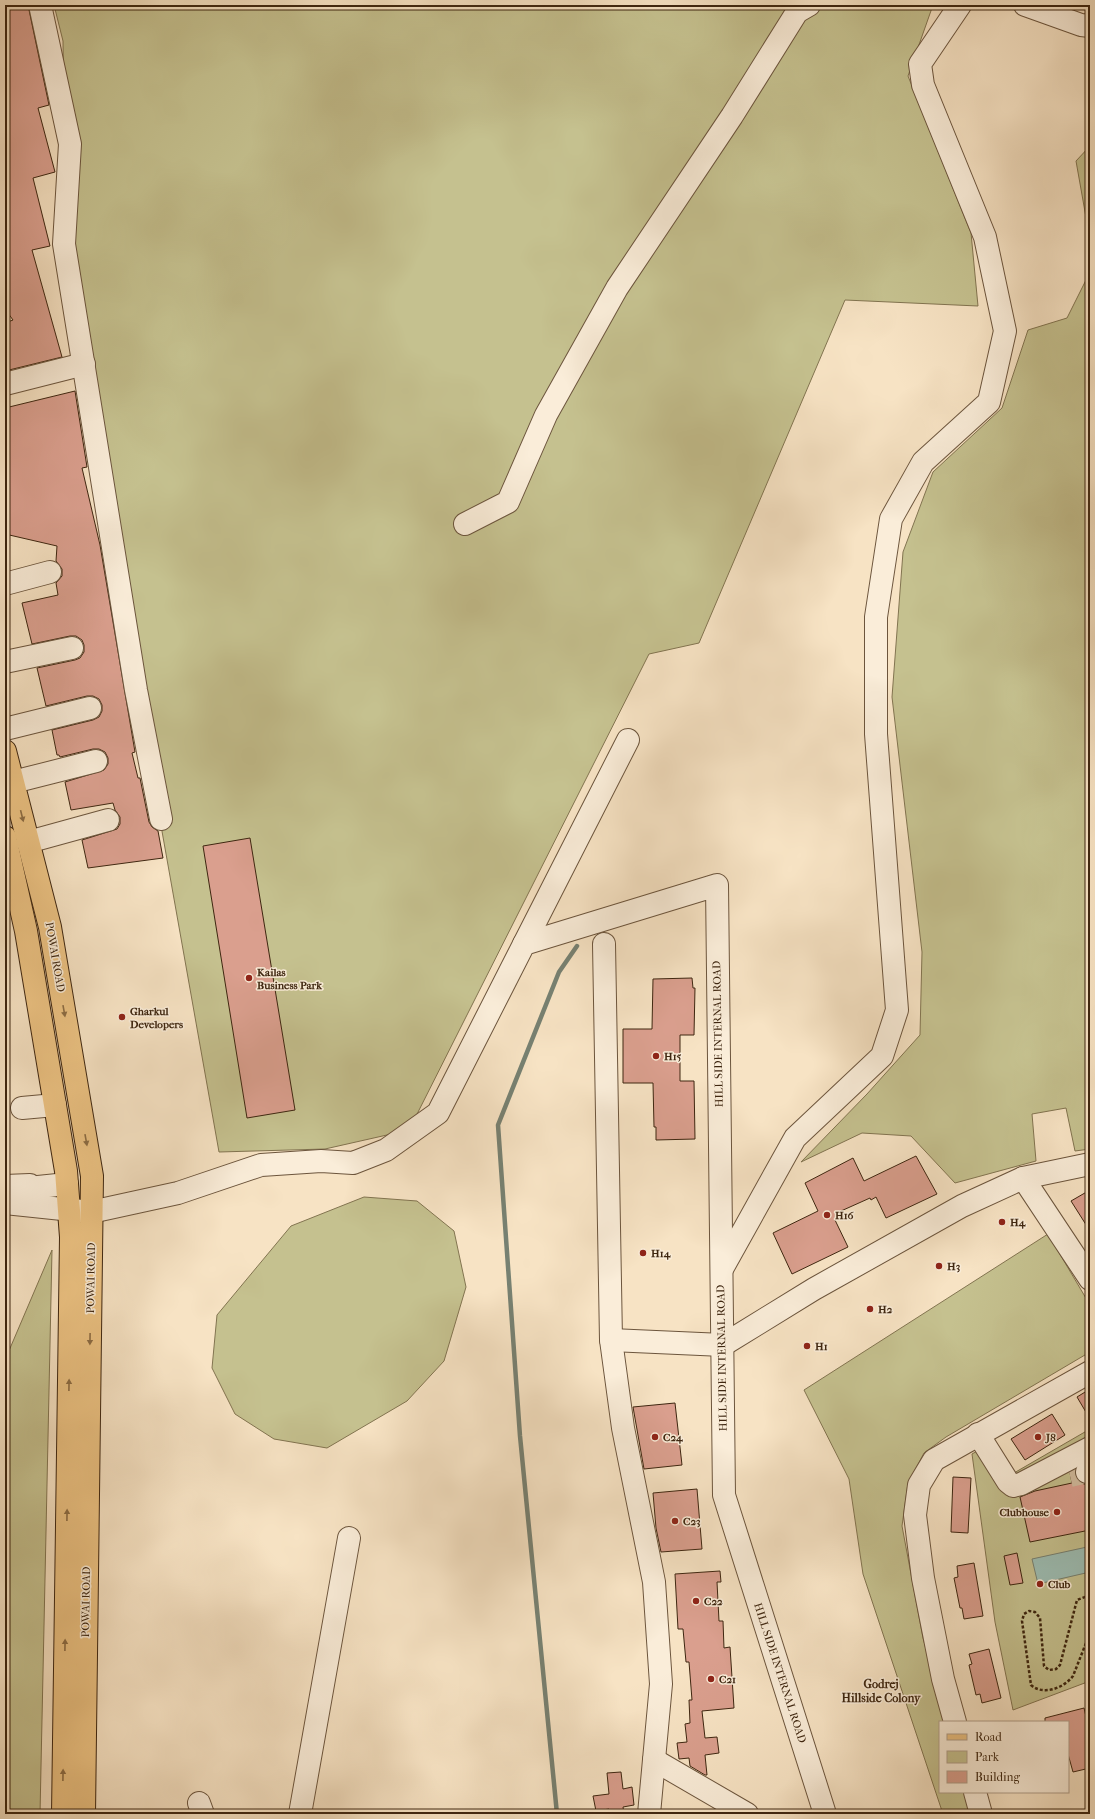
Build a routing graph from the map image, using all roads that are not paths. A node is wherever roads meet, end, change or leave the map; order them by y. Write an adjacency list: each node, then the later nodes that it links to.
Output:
1 (40, 5): 6 (street)
2 (809, 5): 8 (street)
3 (960, 5): 34 (street)
4 (1025, 5): 5 (street)
5 (1090, 26)
6 (84, 364): 7 (street); 19 (street)
7 (5, 384)
8 (465, 524)
9 (50, 572): 10 (street)
10 (5, 584)
11 (72, 648): 12 (street)
12 (5, 662)
13 (90, 708): 14 (street)
14 (5, 729)
15 (628, 740): 23 (street)
16 (5, 751): 18 (main road, POWAI ROAD)
17 (96, 761): 18 (street)
18 (13, 782): 22 (main road, POWAI ROAD, one-way to 22)
19 (161, 819)
20 (108, 820): 22 (street)
21 (5, 836): 25 (main road, POWAI ROAD)
22 (28, 842): 33 (main road, POWAI ROAD, one-way to 33)
23 (524, 944): 33 (street); 34 (street, HILL SIDE INTERNAL ROAD)
24 (604, 944): 36 (street)
25 (55, 1105): 26 (street); 29 (main road, POWAI ROAD)
26 (22, 1108)
27 (1090, 1164): 28 (street)
28 (1023, 1178): 35 (street); 37 (street)
29 (67, 1184): 30 (street); 32 (main road, POWAI ROAD)
30 (5, 1186)
31 (5, 1203): 32 (street)
32 (68, 1210): 33 (street); 39 (main road, POWAI ROAD, one-way to 32)
33 (91, 1212): 39 (main road, POWAI ROAD, one-way to 39)
34 (721, 1271): 37 (street, HILL SIDE INTERNAL ROAD)
35 (1090, 1279)
36 (610, 1340): 37 (street); 45 (street)
37 (723, 1344): 52 (street, HILL SIDE INTERNAL ROAD)
38 (1090, 1372): 40 (street)
39 (78, 1414): 47 (main road, POWAI ROAD, one-way to 39); 48 (main road, POWAI ROAD)
40 (973, 1437): 41 (street); 42 (street); 44 (street)
41 (1090, 1448)
42 (1083, 1473)
43 (349, 1538): 49 (street)
44 (955, 1721)
45 (654, 1760): 50 (street); 51 (street)
46 (975, 1793): 53 (street)
47 (63, 1814)
48 (84, 1814)
49 (300, 1814)
50 (649, 1814)
51 (747, 1814)
52 (825, 1814)
53 (981, 1814)

